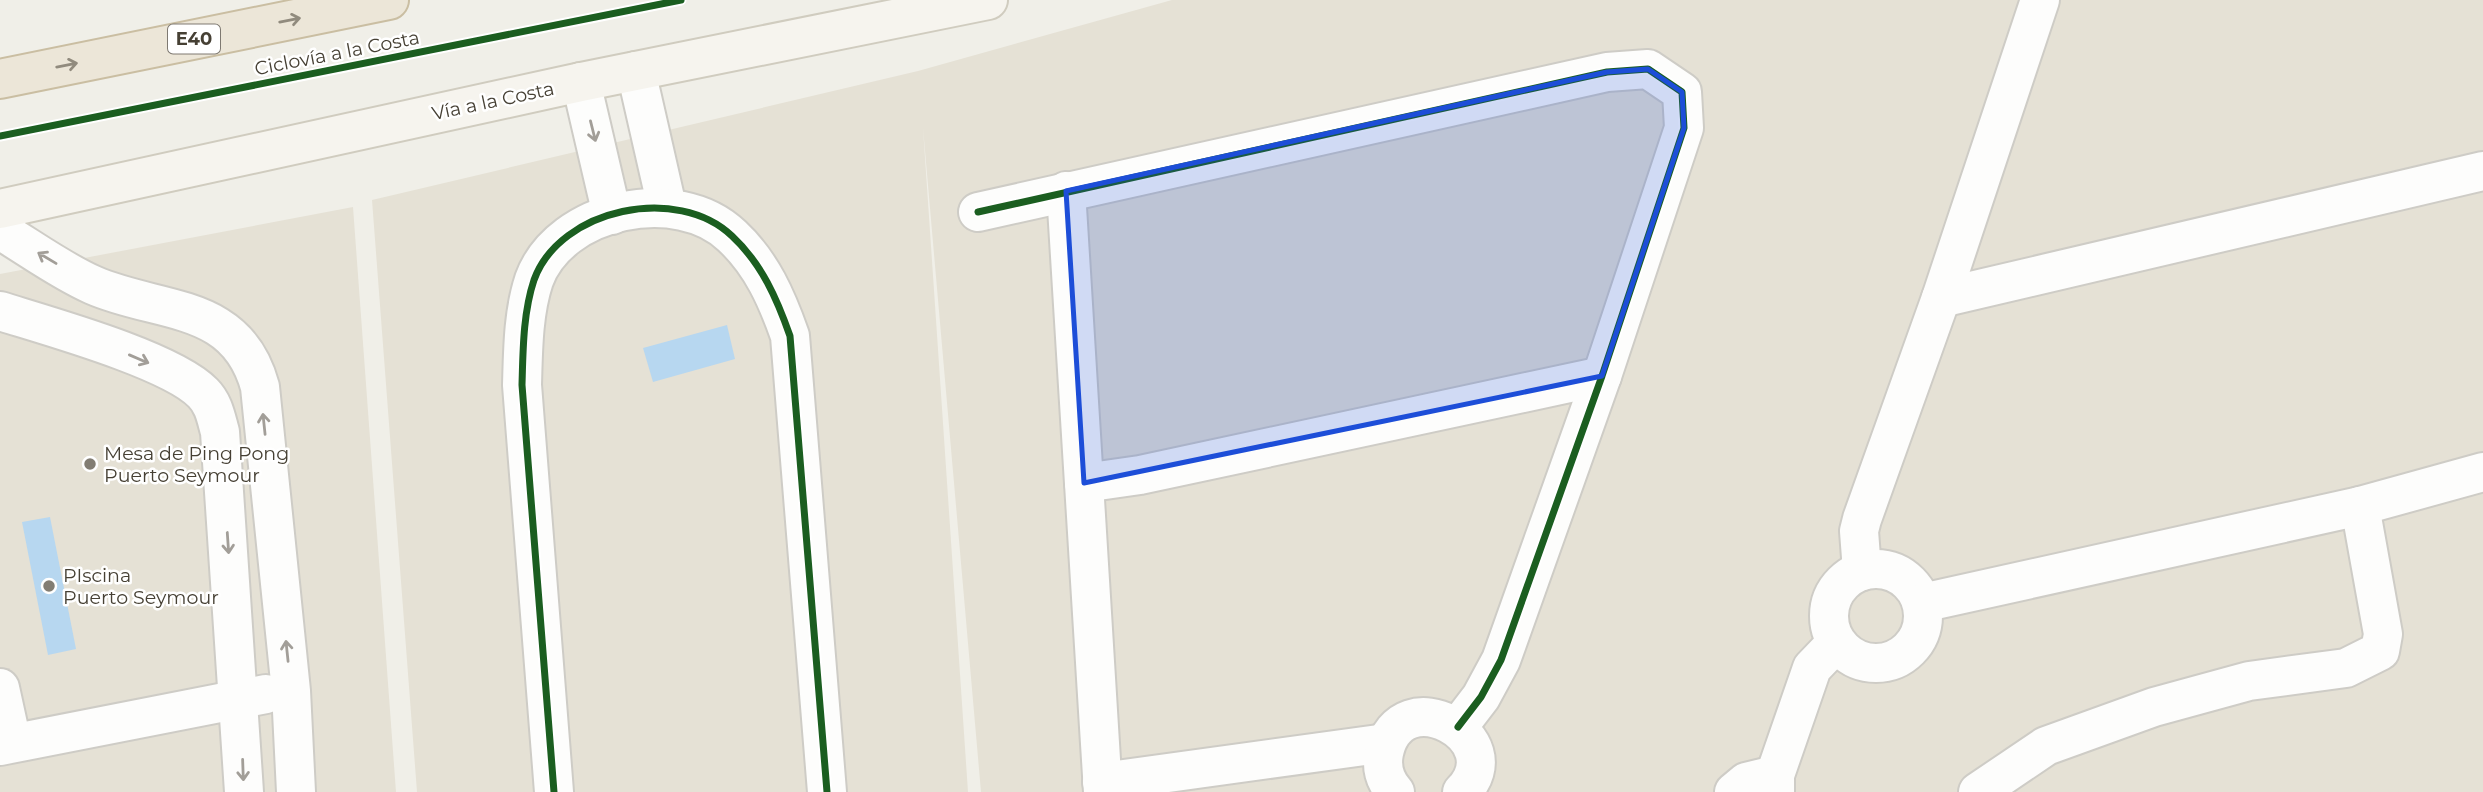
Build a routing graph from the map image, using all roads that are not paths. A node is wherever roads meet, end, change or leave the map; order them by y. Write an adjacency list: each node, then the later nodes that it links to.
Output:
1 (388, 0): 5 (highway, E40, one-way to 1)
2 (988, 0): 4 (street, Vía a la Costa)
3 (2040, 0): 14 (street)
4 (636, 71): 6 (street, Vía a la Costa); 9 (street)
5 (0, 79)
6 (581, 82): 10 (street, Vía a la Costa); 12 (street, one-way to 12)
7 (2483, 172): 14 (street)
8 (1066, 191): 11 (street); 16 (street); 18 (street)
9 (667, 207): 12 (street); 35 (street)
10 (0, 209)
11 (978, 212)
12 (612, 215): 34 (street)
13 (0, 230): 24 (street, one-way to 13)
14 (1941, 298): 20 (street)
15 (0, 311): 25 (street, one-way to 25)
16 (1602, 376): 18 (street); 26 (street)
17 (2483, 472): 19 (street)
18 (1084, 483): 30 (street)
19 (2360, 506): 21 (street); 38 (street)
20 (1862, 571): 21 (street); 22 (street)
21 (1922, 603): 22 (street)
22 (1836, 643): 29 (street)
23 (0, 688): 28 (street)
24 (291, 691): 25 (street); 33 (street)
25 (240, 698): 28 (street); 32 (street, one-way to 32)
26 (1458, 727): 27 (street); 31 (street)
27 (1387, 743): 30 (street); 36 (street)
28 (6, 744)
29 (1775, 784): 37 (street)
30 (1102, 787)
31 (1467, 790)
32 (244, 792)
33 (296, 792)
34 (554, 792)
35 (827, 792)
36 (1395, 792)
37 (1734, 792)
38 (1978, 792)

